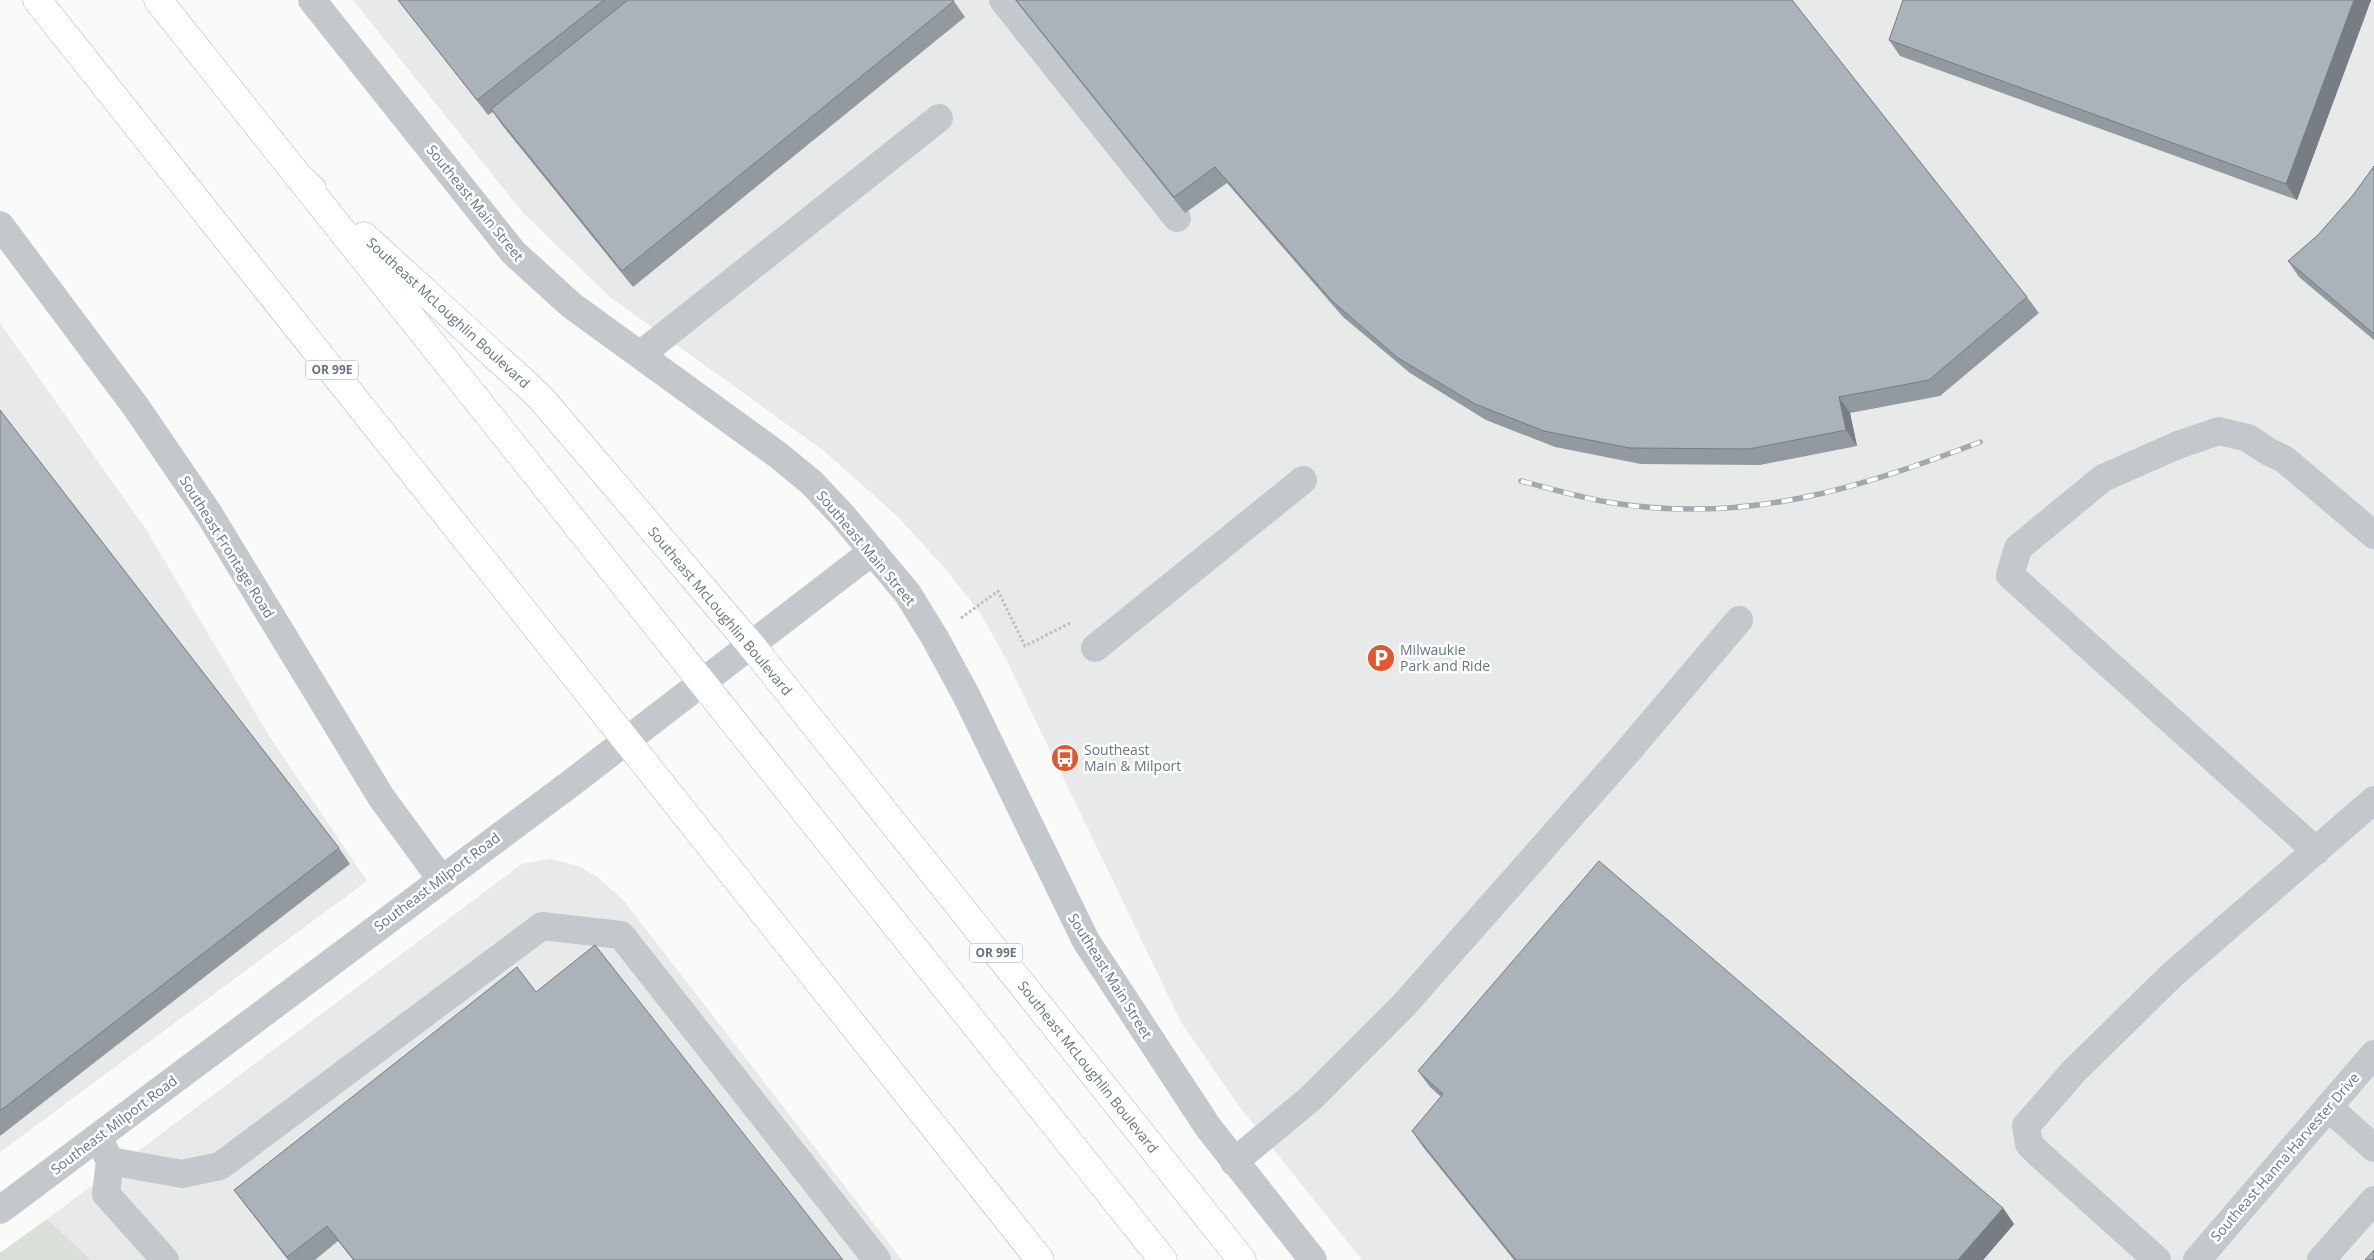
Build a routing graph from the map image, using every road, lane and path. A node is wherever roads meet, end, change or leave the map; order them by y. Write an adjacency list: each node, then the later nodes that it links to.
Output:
1 (37, 0): 19 (main road, OR 99E)
2 (158, 0): 6 (main road, Southeast McLoughlin Boulevard / OR 99E)
3 (312, 0): 9 (street, Southeast Main Street)
4 (1003, 0): 7 (street)
5 (939, 118): 9 (street)
6 (299, 177): 16 (main road, Southeast McLoughlin Boulevard / OR 99E); 18 (main road)
7 (1177, 218)
8 (0, 224): 22 (street, Southeast Frontage Road)
9 (640, 356): 12 (street, Southeast Main Street)
10 (1303, 480): 17 (street)
11 (2374, 535): 21 (street)
12 (873, 551): 15 (street, Southeast Main Street); 16 (street, Southeast Milport Road)
13 (1080, 618): 15 (path)
14 (1738, 620): 27 (street)
15 (935, 638): 27 (street, Southeast Main Street)
16 (751, 645): 18 (street, Southeast Milport Road); 34 (main road, Southeast McLoughlin Boulevard / OR 99E)
17 (1095, 648)
18 (704, 682): 19 (street, Southeast Milport Road); 33 (main road)
19 (628, 739): 22 (street, Southeast Milport Road); 32 (main road, OR 99E)
20 (2374, 800): 21 (street)
21 (2316, 851): 36 (street)
22 (441, 879): 26 (street, Southeast Milport Road)
23 (2374, 1054): 24 (street, Southeast Hanna Harvester Drive)
24 (2328, 1107): 25 (street); 37 (street, Southeast Hanna Harvester Drive)
25 (2374, 1148)
26 (104, 1149): 29 (street, Southeast Milport Road); 30 (street); 31 (street)
27 (1234, 1162): 35 (street, Southeast Main Street)
28 (2374, 1200): 38 (street)
29 (0, 1210)
30 (165, 1260)
31 (877, 1260)
32 (1040, 1260)
33 (1164, 1260)
34 (1242, 1260)
35 (1313, 1260)
36 (2158, 1260)
37 (2197, 1260)
38 (2321, 1260)

